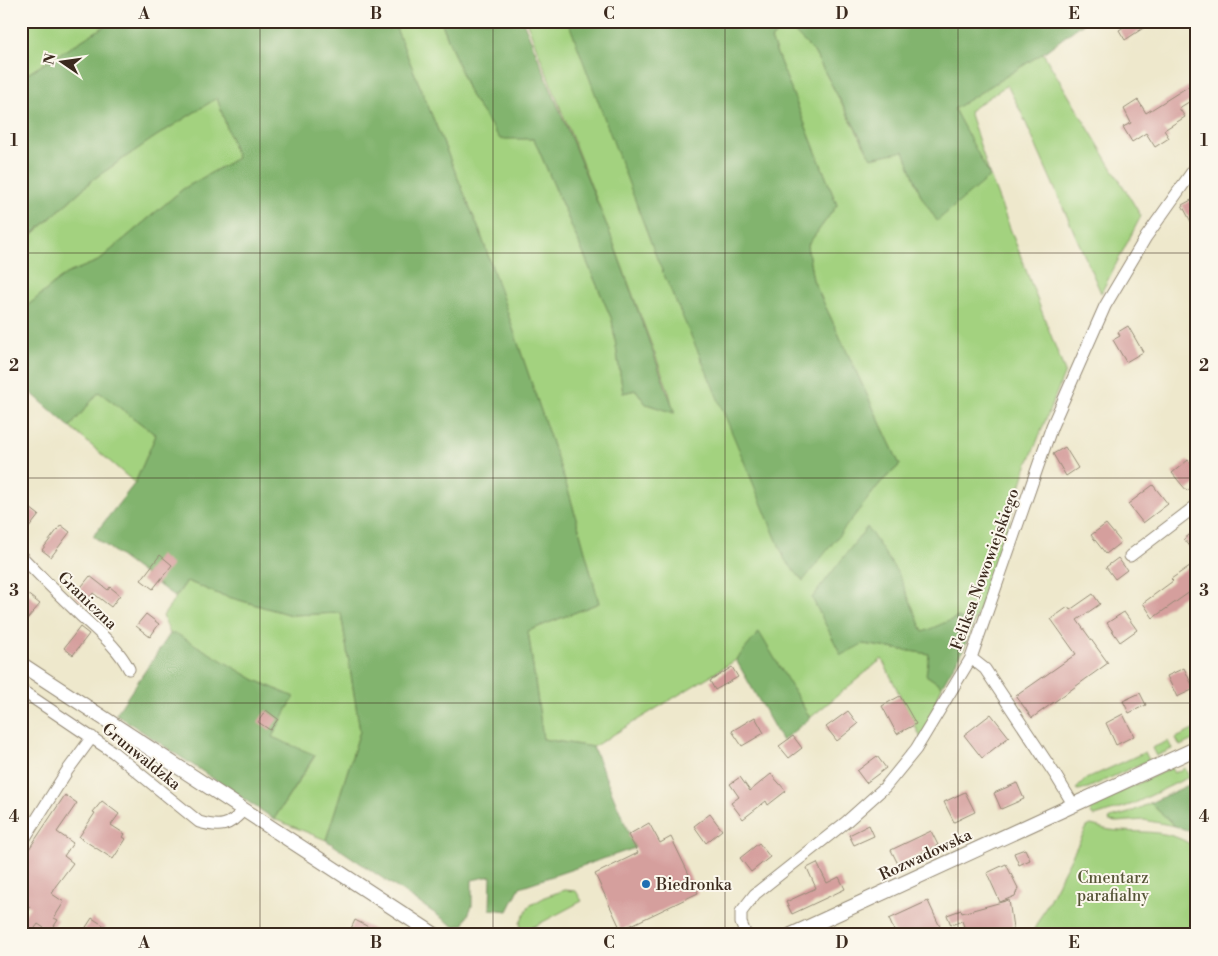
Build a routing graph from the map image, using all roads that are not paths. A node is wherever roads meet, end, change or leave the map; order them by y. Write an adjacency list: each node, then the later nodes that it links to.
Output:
1 (1197, 165): 5 (street, Feliksa Nowowiejskiego)
2 (1197, 506): 4 (street)
3 (21, 556): 7 (street, Graniczna)
4 (1130, 556)
5 (971, 658): 11 (street); 15 (street, Feliksa Nowowiejskiego)
6 (21, 664): 12 (street)
7 (129, 669)
8 (21, 690): 9 (street, Grunwaldzka)
9 (92, 737): 12 (street, Grunwaldzka); 13 (street)
10 (1197, 748): 11 (street, Rozwadowska)
11 (1073, 804): 16 (street, Rozwadowska)
12 (243, 810): 14 (street)
13 (21, 844)
14 (435, 935)
15 (746, 935)
16 (791, 935)

